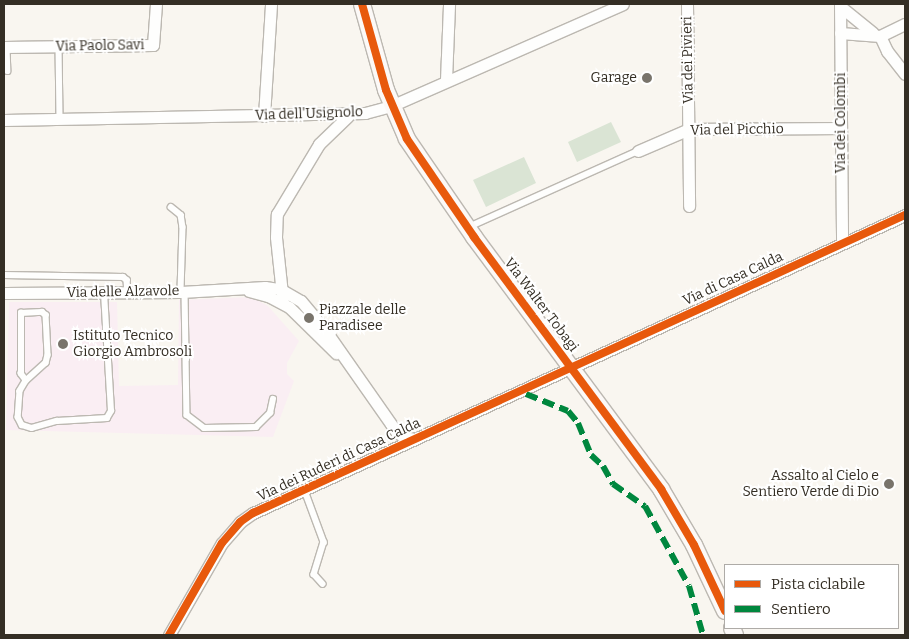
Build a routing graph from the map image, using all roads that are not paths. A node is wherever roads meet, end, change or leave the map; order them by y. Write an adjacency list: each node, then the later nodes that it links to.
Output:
1 (156, 4): 11 (street, Via Paolo Savi)
2 (271, 4): 17 (street)
3 (362, 4): 16 (street, Via Walter Tobagi)
4 (449, 4): 15 (street)
5 (622, 4): 15 (street, Via dell'Usignolo)
6 (687, 4): 22 (street, Via dei Pivieri)
7 (840, 6): 9 (street, Via dei Colombi); 10 (street)
8 (905, 24): 10 (street)
9 (840, 33): 10 (street); 21 (street, Via dei Colombi)
10 (880, 36): 14 (street)
11 (59, 46): 12 (street, Via Paolo Savi); 19 (lane)
12 (5, 47): 13 (lane)
13 (8, 71)
14 (905, 74)
15 (446, 80): 16 (street, Via dell'Usignolo)
16 (391, 106): 18 (street, Via dell'Usignolo); 27 (street, Via Walter Tobagi)
17 (264, 116): 18 (street, Via dell'Usignolo); 19 (street, Via dell'Usignolo)
18 (348, 116): 31 (street)
19 (60, 119): 20 (street, Via dell'Usignolo)
20 (4, 120)
21 (841, 128): 22 (street, Via del Picchio); 28 (street, Via dei Colombi)
22 (689, 129): 23 (street, Via del Picchio); 24 (street, Via dei Pivieri)
23 (638, 151): 27 (lane)
24 (689, 206)
25 (171, 207): 32 (lane)
26 (905, 215): 28 (street, Via di Casa Calda)
27 (468, 228): 38 (street, Via Walter Tobagi)
28 (842, 242): 38 (street, Via di Casa Calda)
29 (4, 275): 34 (lane)
30 (242, 290): 31 (street); 32 (street, Via delle Alzavole); 36 (street)
31 (284, 290): 36 (street); 37 (street)
32 (183, 292): 34 (street, Via delle Alzavole); 40 (lane)
33 (104, 293): 34 (street, Via delle Alzavole); 35 (street, Via delle Alzavole); 39 (lane)
34 (128, 293)
35 (4, 294)
36 (283, 303): 37 (street)
37 (340, 356): 41 (street)
38 (571, 367): 41 (street, Via dei Ruderi di Casa Calda); 44 (street, Via Walter Tobagi)
39 (26, 381): 39 (lane)
40 (273, 399)
41 (415, 439): 42 (street, Via dei Ruderi di Casa Calda)
42 (304, 488): 43 (lane); 45 (street, Via dei Ruderi di Casa Calda)
43 (323, 584)
44 (724, 608)
45 (169, 635)

